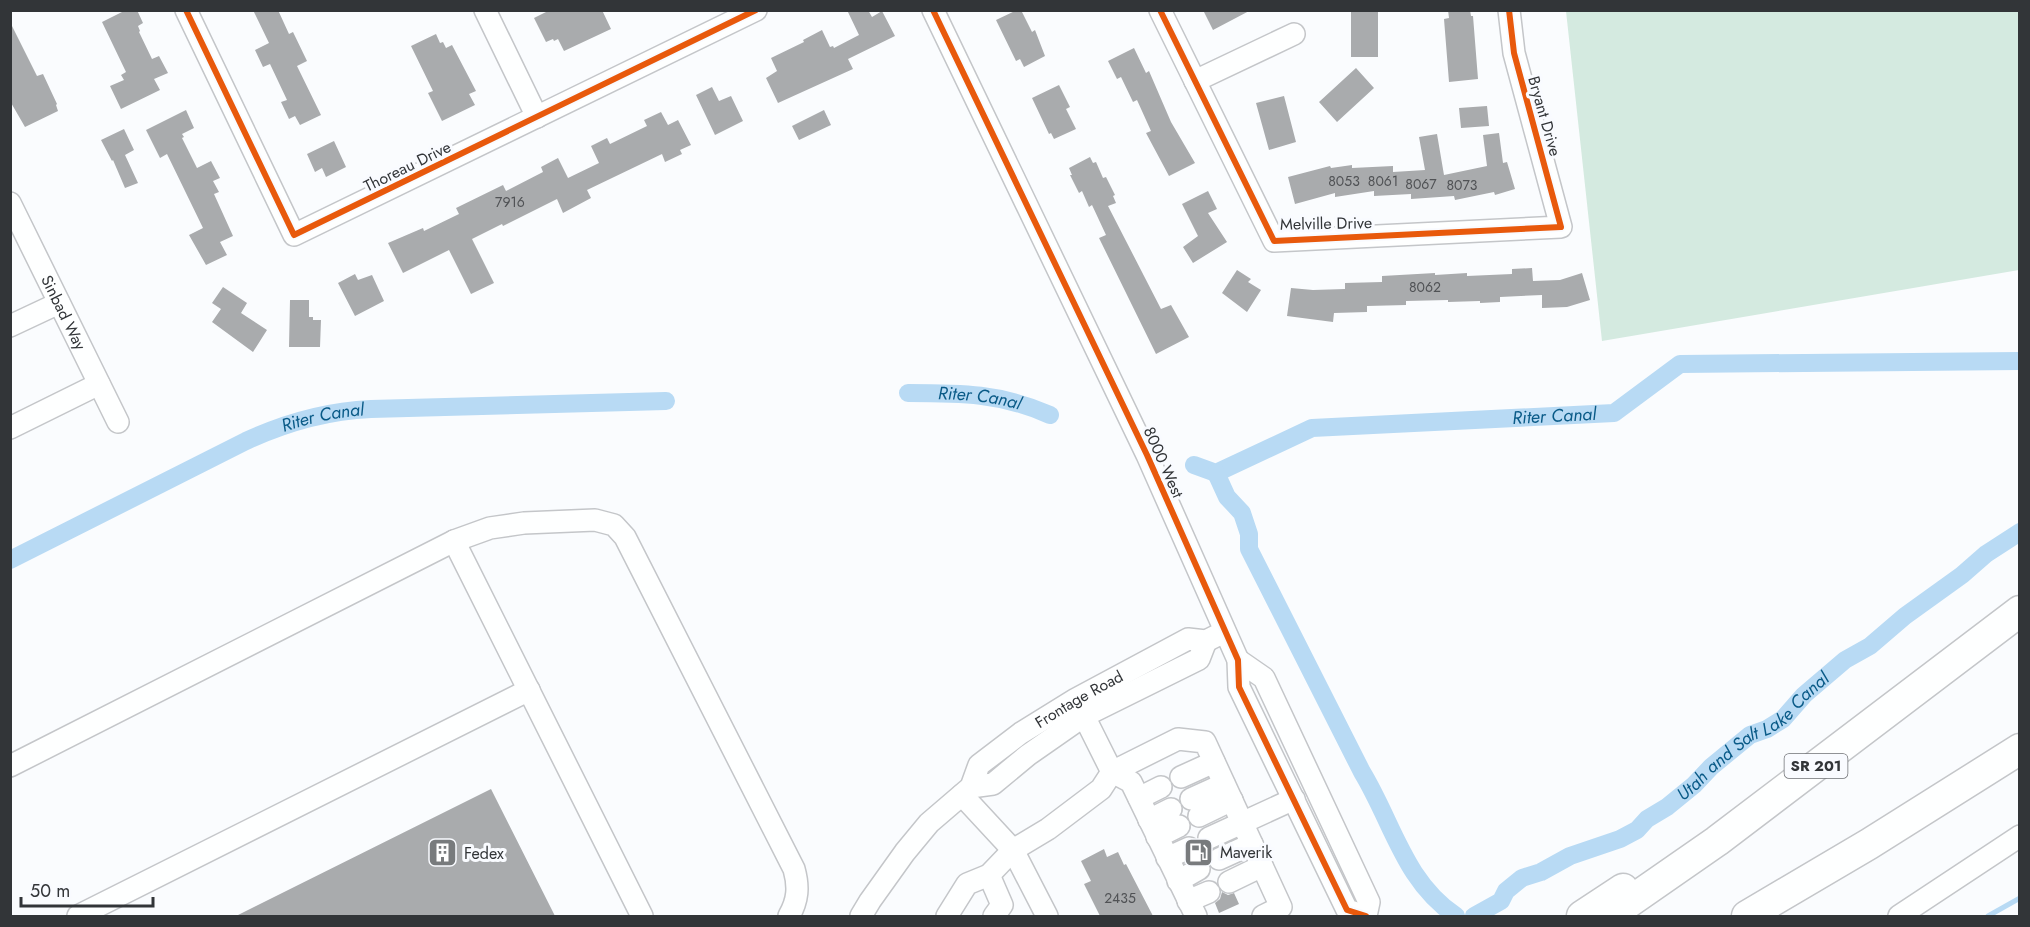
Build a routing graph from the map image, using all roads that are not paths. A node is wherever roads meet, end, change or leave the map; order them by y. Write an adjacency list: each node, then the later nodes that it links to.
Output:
1 (186, 10): 9 (street, Thoreau Drive)
2 (485, 10): 9 (street)
3 (756, 10): 9 (street, Thoreau Drive)
4 (933, 10): 19 (street, 8000 West)
5 (1160, 10): 8 (street, Melville Drive)
6 (1509, 10): 11 (street, Bryant Drive)
7 (1294, 34): 8 (street)
8 (1195, 81): 11 (street, Melville Drive)
9 (537, 117)
10 (10, 203): 12 (street, Sinbad Way)
11 (1561, 227)
12 (58, 303): 13 (street); 14 (street, Sinbad Way)
13 (10, 326)
14 (99, 384): 15 (street, Sinbad Way); 16 (street)
15 (118, 422)
16 (10, 428)
17 (454, 541): 21 (street); 25 (street); 55 (street)
18 (2019, 611): 28 (highway, SR 201)
19 (1215, 636): 20 (street, 8000 West); 22 (street, Frontage Road); 30 (street, Frontage Road)
20 (1238, 660): 33 (street, 8000 West); 61 (street, 8000 West)
21 (529, 690): 53 (street); 54 (street)
22 (1084, 716): 26 (street); 30 (street, Frontage Road)
23 (2019, 749): 51 (highway)
24 (1214, 762): 26 (street); 27 (street); 31 (street)
25 (10, 766)
26 (1112, 772): 32 (street); 42 (street)
27 (1181, 777)
28 (1796, 781): 62 (highway); 63 (highway, SR 201)
29 (1161, 787): 32 (street)
30 (966, 791): 42 (street); 56 (street, Frontage Road)
31 (1228, 792): 34 (street); 36 (street)
32 (1139, 798): 37 (street)
33 (1294, 799): 36 (street); 61 (street, 8000 West)
34 (1195, 808)
35 (1175, 817): 37 (street)
36 (1242, 823): 39 (street); 40 (street)
37 (1153, 828): 43 (street)
38 (2019, 836): 66 (street)
39 (1209, 838)
40 (1252, 844): 44 (street); 45 (street)
41 (1189, 848): 43 (street)
42 (1013, 850): 47 (street); 59 (street)
43 (1167, 858): 48 (street)
44 (1219, 860)
45 (1262, 866): 49 (street); 60 (street)
46 (1199, 869): 48 (street)
47 (989, 875): 57 (street); 58 (street)
48 (1178, 880): 52 (street)
49 (1229, 882)
50 (1209, 892): 52 (street)
51 (1787, 894): 64 (highway); 65 (highway)
52 (1192, 909)
53 (78, 916)
54 (642, 916)
55 (789, 916)
56 (861, 916)
57 (947, 916)
58 (994, 916)
59 (1047, 916)
60 (1263, 916)
61 (1366, 916)
62 (1582, 916)
63 (1610, 916)
64 (1747, 916)
65 (1763, 916)
66 (1899, 916)

